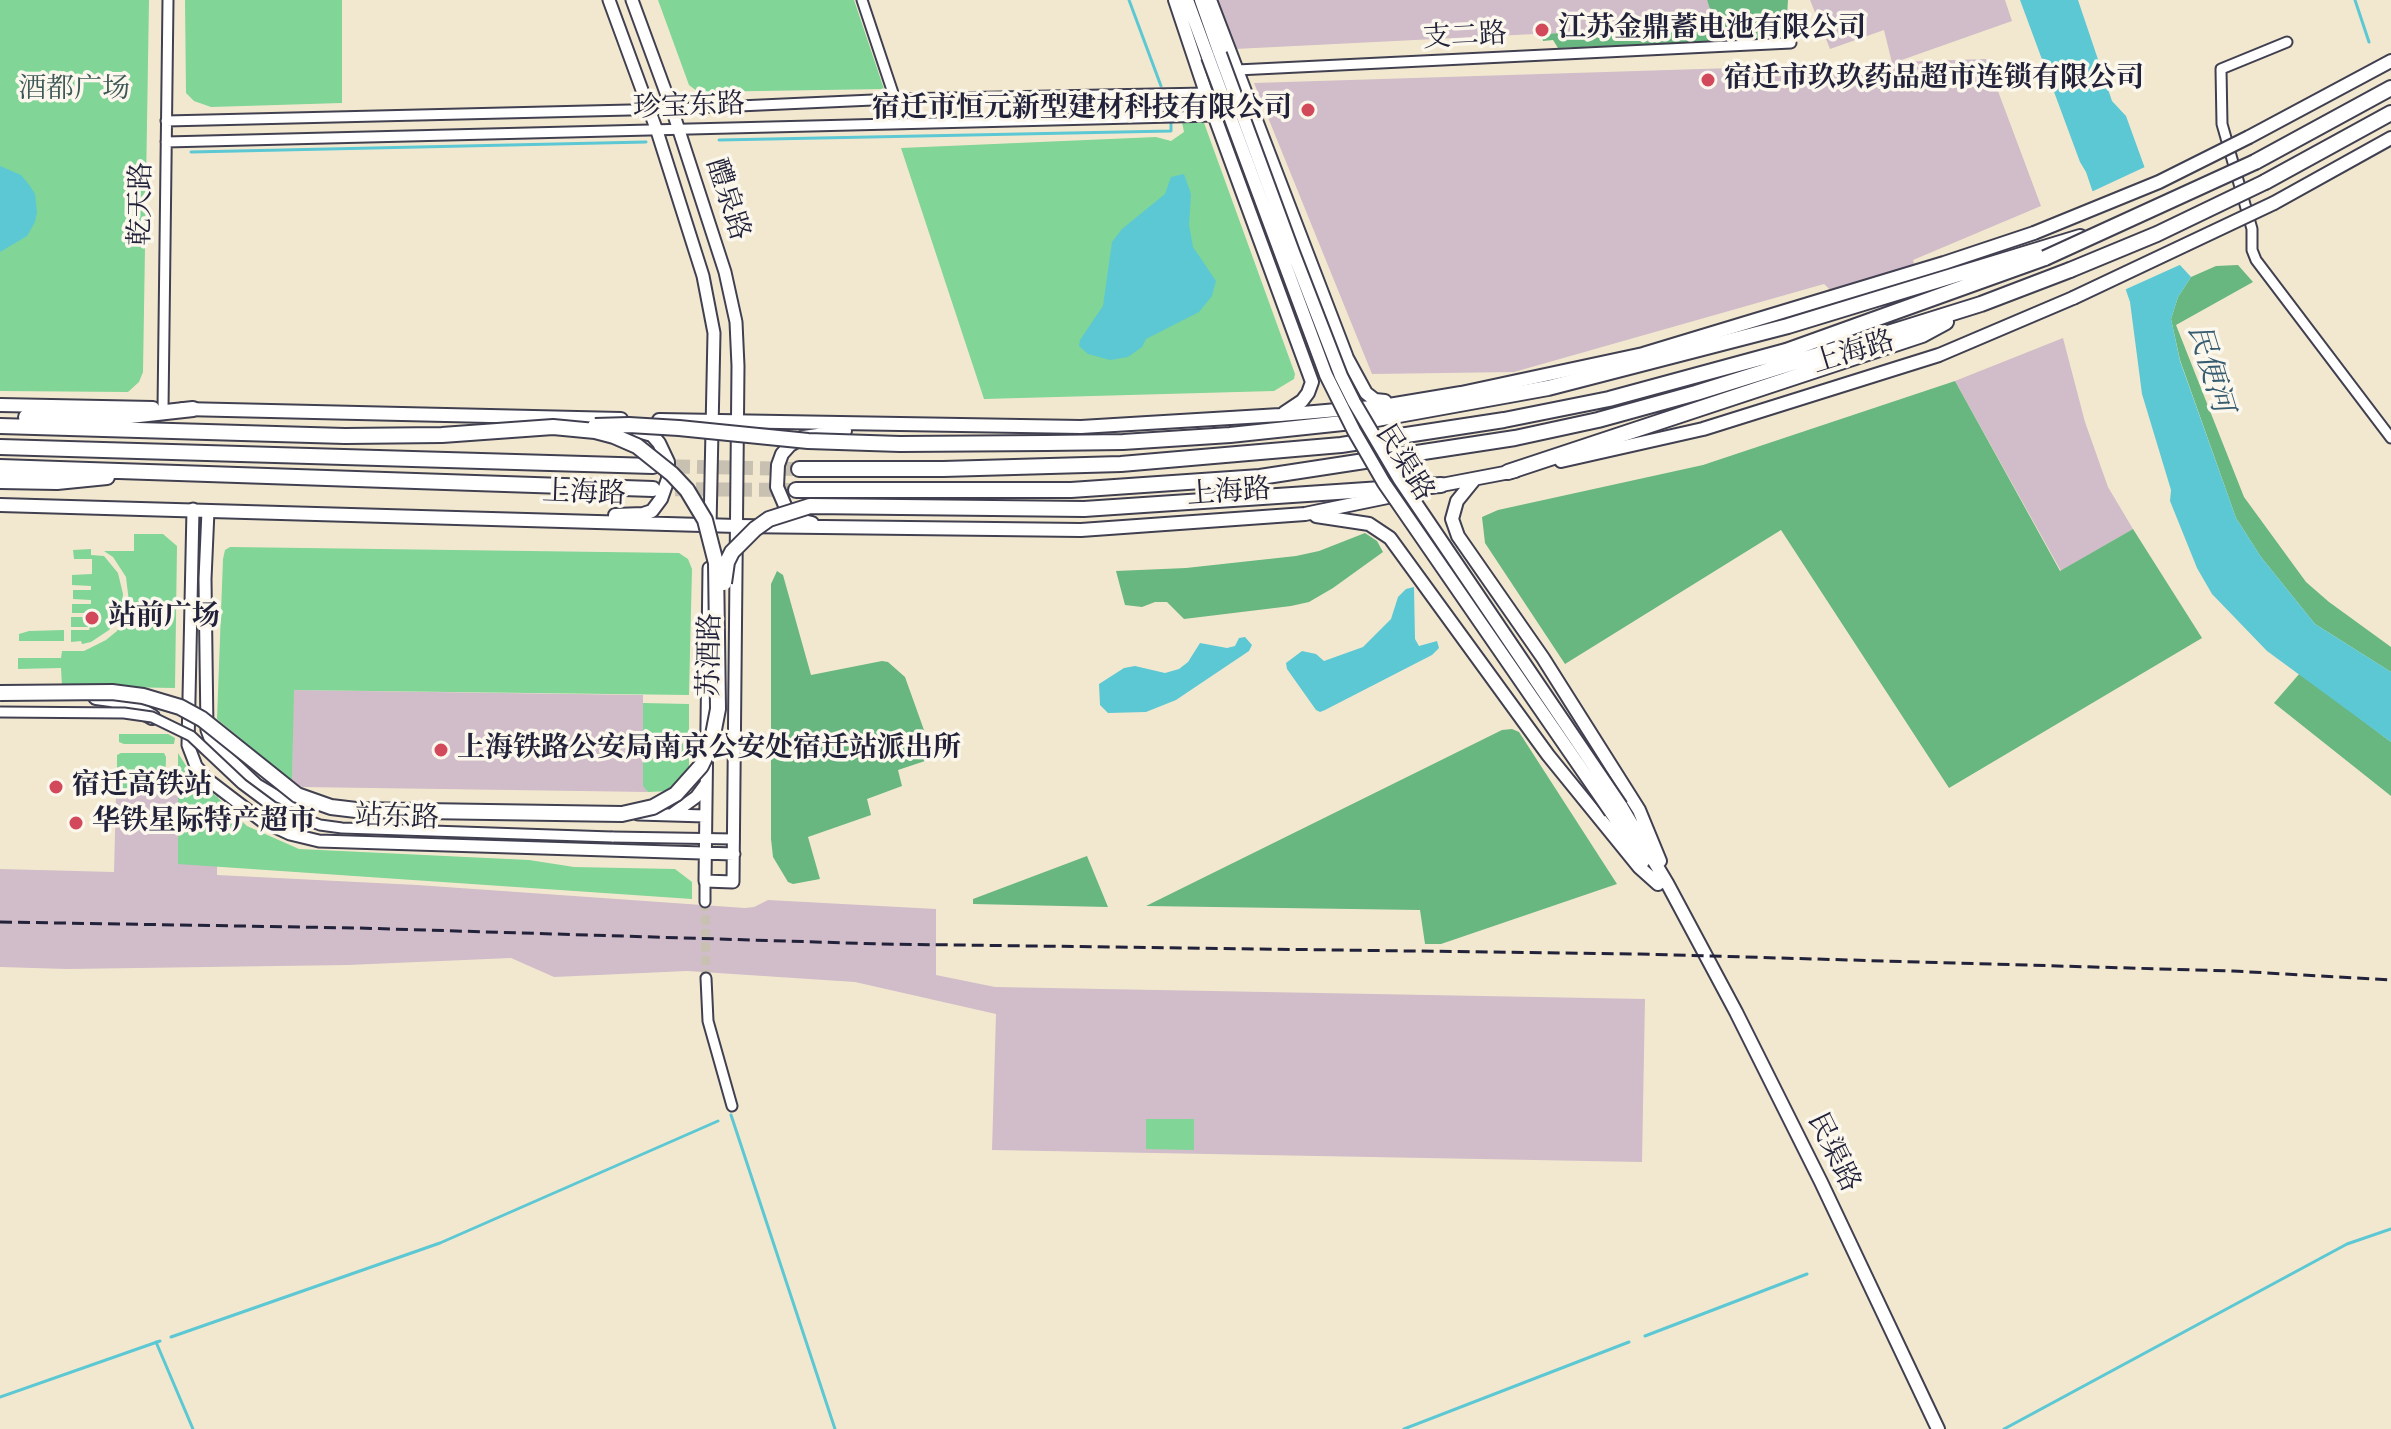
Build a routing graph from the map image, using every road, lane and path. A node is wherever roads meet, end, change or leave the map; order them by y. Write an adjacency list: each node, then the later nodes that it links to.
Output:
1 (168, 0): 21 (street, 乾天路)
2 (609, 0): 17 (street, 醴泉路)
3 (632, 0): 18 (street, 醴泉路)
4 (862, 0): 16 (street)
5 (1175, 0): 15 (main road)
6 (1187, 0): 11 (main road, 民渠路)
7 (1201, 0): 11 (main road, 民渠路)
8 (1210, 0): 13 (main road)
9 (2287, 42): 39 (street)
10 (1791, 43): 13 (street, 支二路)
11 (1214, 56): 72 (main road, 民渠路, bridge)
12 (2391, 61): 28 (main road, bridge)
13 (1237, 70): 28 (main road)
14 (2391, 88): 26 (highway, 上海路, bridge)
15 (1206, 93): 16 (street, 珍宝东路); 20 (main road)
16 (895, 99): 18 (street, 珍宝东路)
17 (648, 108): 18 (street, 珍宝东路); 21 (street, 珍宝东路); 23 (street, 醴泉路)
18 (672, 109): 22 (street, 醴泉路)
19 (2391, 113): 27 (highway, 上海路, bridge)
20 (1214, 116): 22 (street, 珍宝东路); 32 (main road)
21 (166, 121): 25 (street, 乾天路)
22 (677, 130): 23 (street, 珍宝东路); 36 (street, 醴泉路)
23 (657, 131): 25 (street, 珍宝东路); 34 (street, 醴泉路)
24 (2391, 138): 45 (main road, 上海路, bridge)
25 (166, 142): 30 (street, 乾天路)
26 (2043, 253): 38 (highway, bridge); 43 (highway, 上海路)
27 (1981, 304): 45 (highway); 50 (highway, 上海路)
28 (1412, 401): 32 (main road)
29 (0, 405): 30 (main road)
30 (163, 409): 31 (main road)
31 (193, 409): 33 (main road); 35 (highway)
32 (1280, 415): 37 (main road)
33 (509, 416): 34 (main road); 55 (main road)
34 (710, 422): 36 (main road); 56 (street, 苏酒路)
35 (0, 423): 38 (highway, bridge)
36 (737, 423): 37 (main road); 57 (street, 苏酒路)
37 (892, 425): 58 (main road)
38 (553, 427): 59 (highway, bridge)
39 (2391, 438)
40 (0, 447): 41 (highway, 上海路)
41 (653, 466)
42 (0, 467): 44 (highway, 上海路)
43 (799, 469)
44 (162, 471): 47 (highway); 49 (highway, 上海路)
45 (1508, 472): 46 (main road, 上海路)
46 (1474, 480): 48 (main road, 上海路); 72 (main road)
47 (0, 481)
48 (1441, 485): 54 (main road, 上海路); 59 (highway, bridge)
49 (653, 489)
50 (796, 490)
51 (0, 505): 52 (main road, 上海路)
52 (193, 509): 53 (main road, 上海路); 69 (street, 站东路)
53 (208, 511): 55 (main road, 上海路); 65 (street, 站东路)
54 (1305, 514): 58 (main road, 上海路); 72 (main road)
55 (504, 518): 56 (main road, 上海路)
56 (710, 525): 57 (main road, 上海路); 64 (street, 苏酒路)
57 (737, 526): 58 (main road, 上海路); 68 (street, 苏酒路)
58 (897, 528)
59 (718, 671): 61 (highway, bridge)
60 (0, 693): 61 (highway, bridge)
61 (60, 693): 63 (highway, bridge)
62 (0, 712): 63 (street, bridge)
63 (152, 717): 67 (street, bridge)
64 (706, 784): 65 (street); 66 (street, 苏酒路)
65 (669, 815): 66 (street, 站东路)
66 (705, 816): 67 (street, 苏酒路)
67 (705, 839): 68 (street); 69 (street, 苏酒路)
68 (734, 839): 70 (street, 苏酒路)
69 (705, 853): 70 (street, 站东路); 71 (street, 苏酒路)
70 (734, 854): 71 (street, 苏酒路)
71 (705, 881): 73 (street)
72 (1663, 883): 76 (main road, 民渠路)
73 (705, 902)
74 (706, 978): 75 (street)
75 (732, 1106)
76 (1938, 1429)

